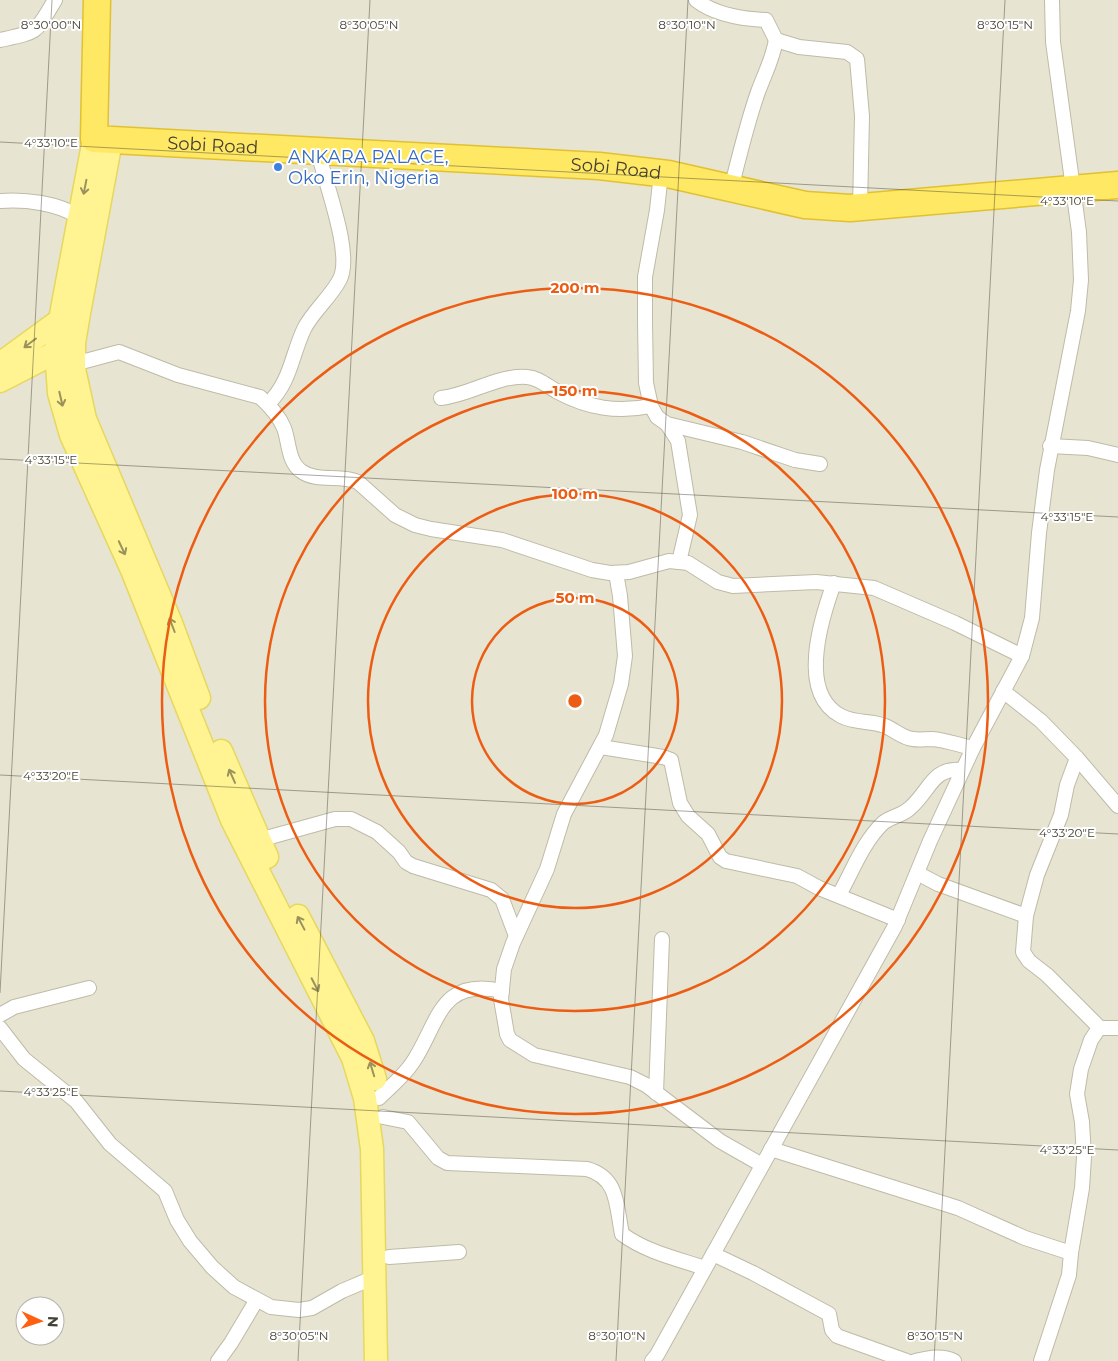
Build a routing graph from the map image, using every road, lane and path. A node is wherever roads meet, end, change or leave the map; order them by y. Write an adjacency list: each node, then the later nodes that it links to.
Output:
1 (55, 0): 6 (street)
2 (97, 0): 8 (highway)
3 (113, 0): 8 (highway)
4 (696, 0): 7 (street)
5 (1052, 0): 13 (street)
6 (0, 40)
7 (776, 40): 12 (street); 15 (street)
8 (103, 140): 9 (highway, Sobi Road); 16 (main road, one-way to 16); 17 (main road)
9 (318, 151): 10 (highway, Sobi Road); 22 (street)
10 (661, 173): 12 (highway, Sobi Road); 23 (street)
11 (1118, 184): 13 (highway, Sobi Road)
12 (731, 189): 15 (highway, Sobi Road)
13 (1072, 189): 15 (highway, Sobi Road); 25 (street)
14 (0, 202): 16 (street)
15 (860, 208)
16 (79, 217): 17 (main road)
17 (69, 317): 18 (main road); 19 (main road, one-way to 19)
18 (68, 352): 20 (main road); 22 (street); 38 (main road, one-way to 18); 60 (main road, one-way to 60)
19 (0, 364)
20 (0, 381)
21 (441, 398): 23 (street)
22 (268, 404): 29 (street)
23 (651, 406): 24 (street)
24 (667, 424): 27 (street); 28 (street)
25 (1050, 446): 26 (street); 31 (street)
26 (1118, 455)
27 (820, 464)
28 (679, 562): 29 (street); 30 (street)
29 (616, 573): 33 (street)
30 (834, 583): 31 (street); 34 (street)
31 (1022, 656): 32 (street)
32 (1003, 691): 34 (street); 35 (street)
33 (601, 746): 40 (street); 43 (street)
34 (973, 748): 36 (street)
35 (1077, 758): 37 (street); 41 (street)
36 (962, 770): 39 (street); 40 (street)
37 (1118, 806)
38 (259, 840): 43 (street); 52 (main road, one-way to 38)
39 (917, 873): 41 (street); 42 (street)
40 (840, 896): 42 (street)
41 (1026, 916): 49 (street)
42 (898, 920): 53 (street)
43 (516, 936): 46 (street)
44 (662, 939): 51 (street)
45 (90, 988): 47 (street)
46 (502, 991): 51 (street); 52 (street)
47 (0, 1015)
48 (0, 1028): 61 (street)
49 (1100, 1028): 50 (street); 56 (street)
50 (1118, 1028)
51 (656, 1093): 54 (street)
52 (381, 1107): 58 (main road); 59 (street)
53 (771, 1148): 54 (street); 56 (street)
54 (762, 1165): 57 (street)
55 (460, 1252): 58 (street)
56 (1070, 1253): 69 (street)
57 (713, 1254): 59 (street); 66 (street)
58 (389, 1256): 64 (main road)
59 (705, 1268): 65 (street)
60 (375, 1277): 61 (street); 63 (main road)
61 (256, 1301): 62 (street)
62 (218, 1361)
63 (376, 1361)
64 (389, 1361)
65 (652, 1361)
66 (907, 1361)
67 (915, 1361): 68 (street)
68 (954, 1361)
69 (1041, 1361)

